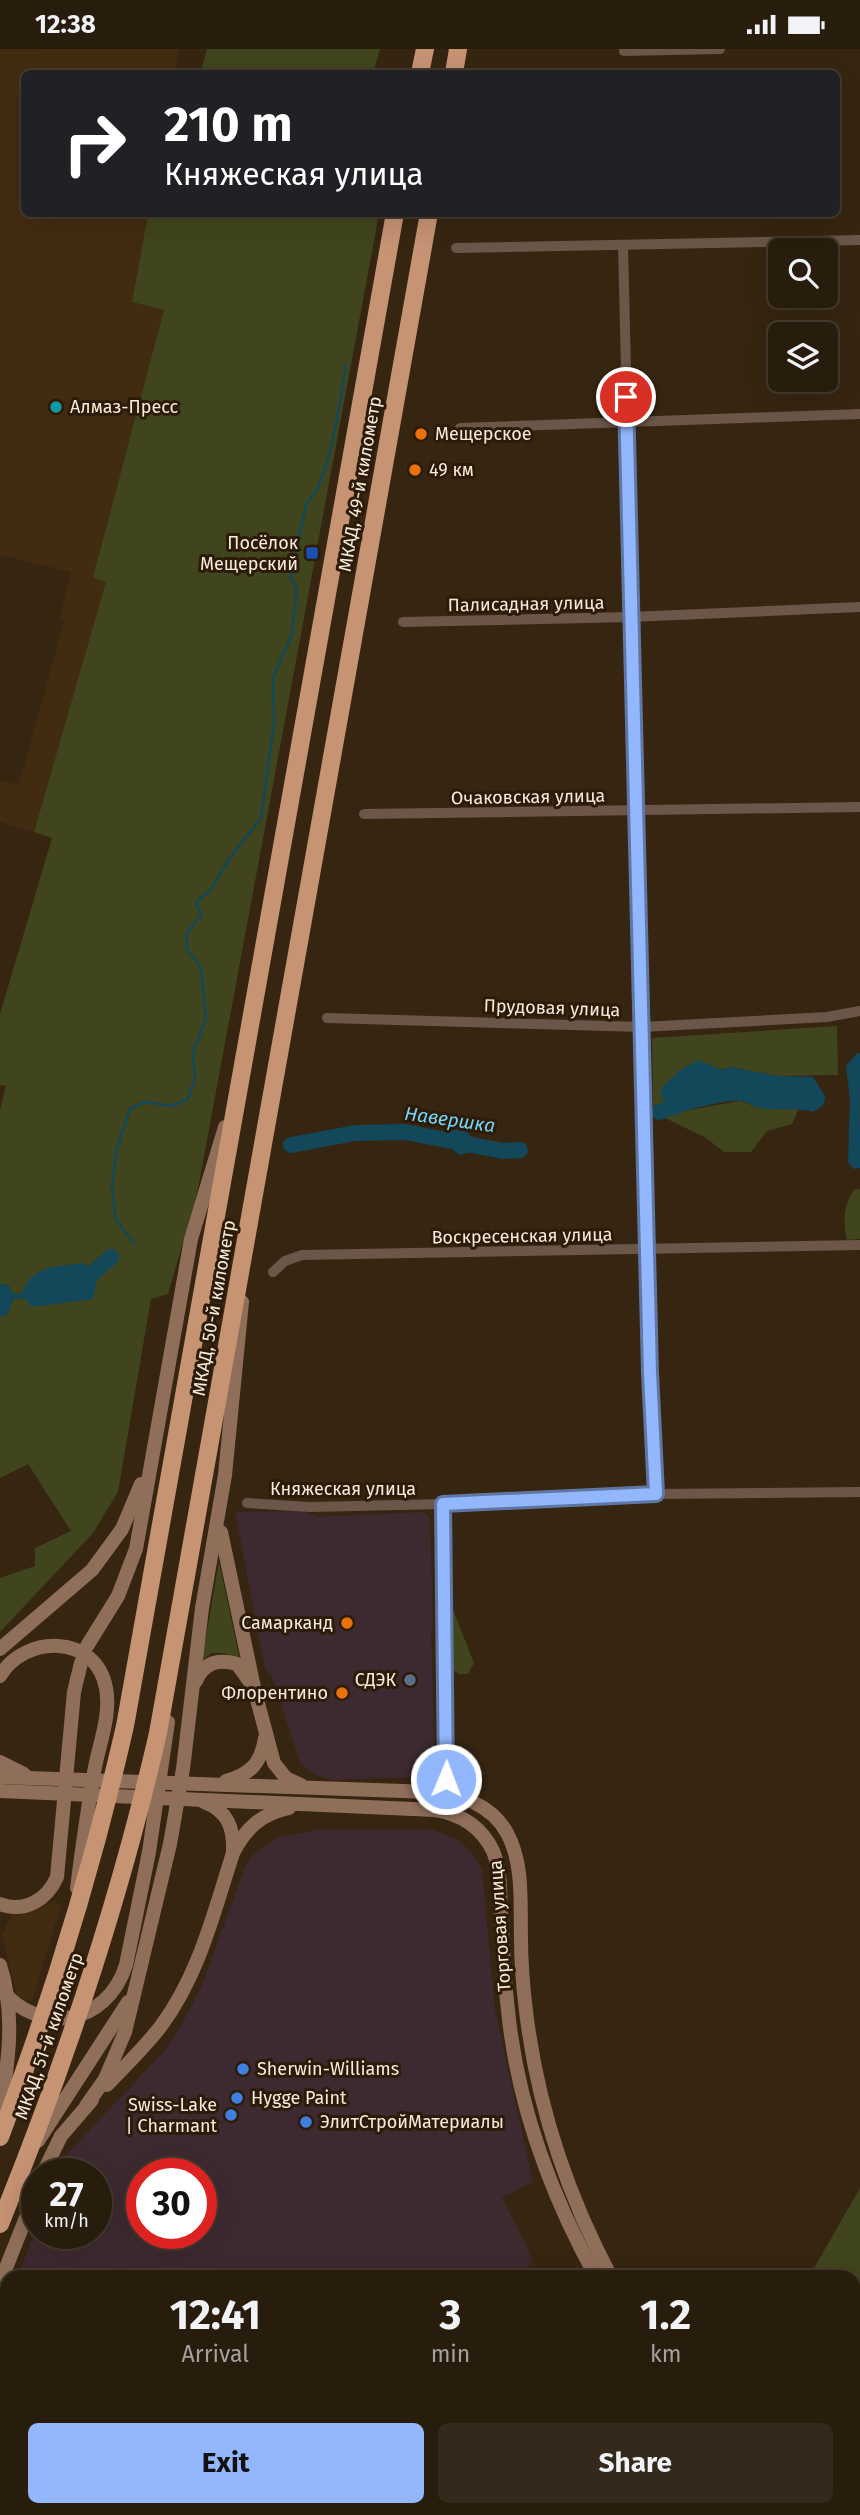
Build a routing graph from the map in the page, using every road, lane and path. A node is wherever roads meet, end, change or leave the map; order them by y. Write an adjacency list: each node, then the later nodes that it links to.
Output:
1 (425, 49): 5 (highway)
2 (458, 49): 6 (highway)
3 (720, 49): 4 (street)
4 (624, 51)
5 (421, 70)
6 (454, 70)
7 (394, 217): 18 (highway, МКАД, 49-й километр)
8 (428, 217): 19 (highway, МКАД, 49-й километр)
9 (860, 240): 10 (street)
10 (623, 245): 11 (street); 13 (street)
11 (456, 248)
12 (860, 414): 13 (street)
13 (627, 422): 14 (street); 16 (street)
14 (460, 428)
15 (860, 607): 16 (street, Палисадная улица)
16 (631, 617): 17 (street, Палисадная улица); 21 (street)
17 (403, 622)
18 (299, 757): 26 (highway, МКАД, 50-й километр)
19 (332, 763): 27 (highway, МКАД, 50-й километр)
20 (860, 807): 21 (street, Очаковская улица)
21 (636, 812): 22 (street, Очаковская улица); 25 (street)
22 (364, 814)
23 (860, 1011): 25 (street, Прудовая улица)
24 (327, 1018): 25 (street, Прудовая улица)
25 (642, 1027): 29 (street)
26 (244, 1066): 31 (street); 57 (highway, МКАД, 50-й километр)
27 (250, 1223): 36 (street); 37 (highway, МКАД, 50-й километр)
28 (860, 1245): 29 (street, Воскресенская улица)
29 (649, 1250): 30 (street, Воскресенская улица); 33 (street)
30 (273, 1272)
31 (152, 1446): 38 (street); 39 (street)
32 (860, 1492): 33 (street, Княжеская улица)
33 (656, 1494): 35 (street, Княжеская улица)
34 (247, 1503): 35 (street, Княжеская улица)
35 (443, 1504): 51 (street)
36 (219, 1517): 42 (street); 43 (street)
37 (176, 1637): 59 (highway, МКАД, 50-й километр); 64 (street)
38 (87, 1646)
39 (0, 1649)
40 (80, 1663): 60 (street)
41 (0, 1677): 61 (street)
42 (192, 1692): 43 (street); 63 (street)
43 (255, 1692): 44 (street)
44 (265, 1737): 48 (street); 49 (street)
45 (0, 1762): 47 (street)
46 (0, 1777): 47 (street)
47 (42, 1778): 48 (street, Торговая улица)
48 (214, 1784): 49 (street, Торговая улица)
49 (320, 1789): 51 (street, Торговая улица)
50 (0, 1791): 52 (street)
51 (446, 1793): 56 (street); 76 (street, Торговая улица)
52 (41, 1794): 53 (street); 54 (street, Торговая улица)
53 (0, 1798)
54 (195, 1799): 55 (street, Торговая улица); 58 (street)
55 (304, 1805): 56 (street, Торговая улица); 58 (street)
56 (444, 1811): 75 (street, Торговая улица)
57 (95, 1850): 61 (highway, МКАД, 51-й километр)
58 (233, 1853): 65 (street)
59 (128, 1859): 68 (highway, МКАД, 51-й километр)
60 (0, 1903)
61 (70, 1937): 67 (highway, МКАД, 51-й километр)
62 (0, 1965): 66 (street)
63 (137, 1984): 65 (street); 69 (street)
64 (0, 1988)
65 (86, 2106): 70 (street)
66 (0, 2115)
67 (0, 2137)
68 (27, 2158)
69 (29, 2158)
70 (50, 2158)
71 (21, 2173): 72 (highway, МКАД, 51-й километр)
72 (0, 2224)
73 (21, 2230): 74 (street)
74 (5, 2270)
75 (592, 2270)
76 (608, 2270)

